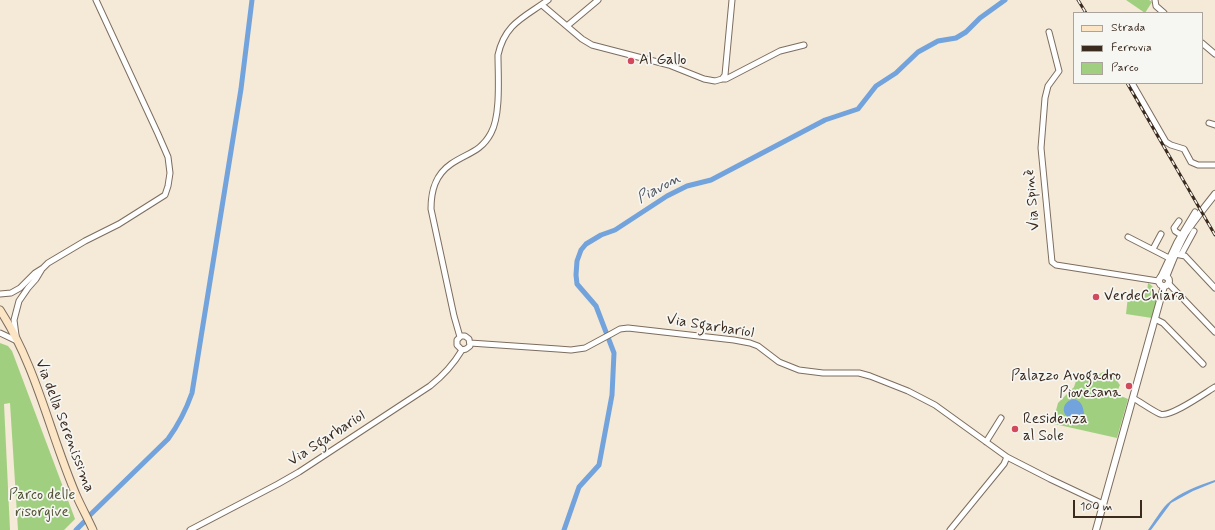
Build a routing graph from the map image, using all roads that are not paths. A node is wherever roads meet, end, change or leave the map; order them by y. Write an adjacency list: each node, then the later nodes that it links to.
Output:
1 (96, 0): 26 (street)
2 (548, 0): 6 (street)
3 (598, 0): 8 (street)
4 (732, 0): 13 (street)
5 (1155, 0): 7 (street)
6 (542, 5): 8 (street); 34 (street)
7 (1163, 12)
8 (567, 26): 13 (street)
9 (1049, 32): 27 (street, Via Spinè)
10 (1203, 44): 12 (street)
11 (804, 45): 13 (street)
12 (1215, 54)
13 (722, 79)
14 (1133, 84): 15 (street)
15 (1215, 165)
16 (1215, 194): 24 (street)
17 (1196, 212): 21 (street)
18 (1179, 221): 21 (street)
19 (1194, 230): 24 (street)
20 (1161, 234): 23 (street)
21 (1180, 236): 25 (street)
22 (1128, 237): 23 (street)
23 (1152, 249): 25 (street)
24 (1178, 254): 27 (street); 28 (street)
25 (1169, 258): 27 (street)
26 (43, 268): 29 (street); 35 (street)
27 (1164, 281): 31 (street); 32 (street)
28 (1215, 288)
29 (0, 294)
30 (0, 310): 35 (main road, Via della Serenissima)
31 (1155, 319): 38 (street); 40 (street)
32 (1215, 332)
33 (0, 333): 35 (street)
34 (460, 337): 36 (street, Via Sgarbariol); 37 (street)
35 (17, 341): 45 (main road, Via della Serenissima)
36 (470, 343): 37 (street, Via Sgarbariol); 42 (street, Via Sgarbariol)
37 (462, 350): 46 (street, Via Sgarbariol)
38 (1203, 364)
39 (1215, 387): 40 (street)
40 (1133, 398): 44 (street)
41 (1001, 418): 42 (street)
42 (986, 442): 43 (street, Via Sgarbariol)
43 (1007, 457): 44 (street, Via Sgarbariol); 47 (street)
44 (1103, 504): 48 (street)
45 (93, 530)
46 (190, 530)
47 (950, 530)
48 (1096, 530)

